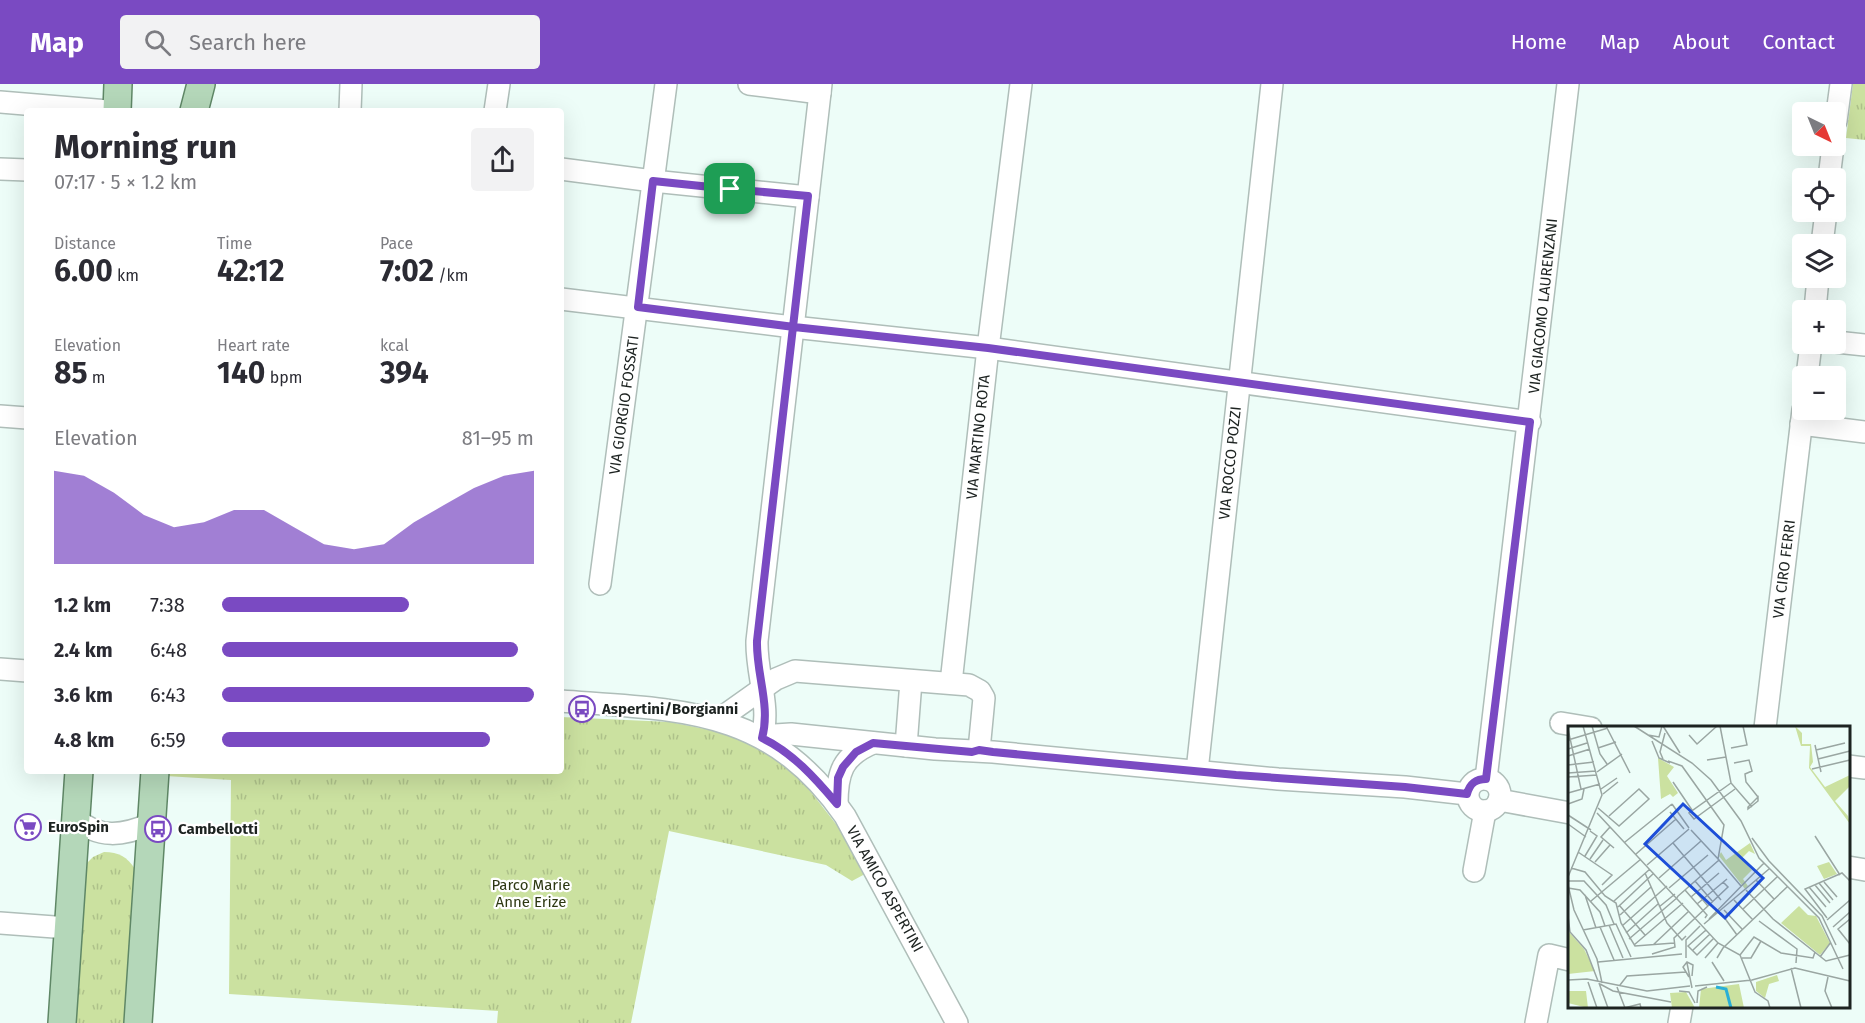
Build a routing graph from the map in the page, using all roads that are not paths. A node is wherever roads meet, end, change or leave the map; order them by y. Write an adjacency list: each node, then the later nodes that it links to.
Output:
1 (118, 84): 16 (main road)
2 (194, 84): 17 (main road)
3 (201, 84): 18 (main road)
4 (351, 84): 19 (street)
5 (499, 84): 20 (street)
6 (666, 84): 24 (street, VIA GIORGIO FOSSATI)
7 (749, 84): 12 (street)
8 (1021, 84): 31 (street, VIA MARTINO ROTA)
9 (1272, 84): 32 (street, VIA ROCCO POZZI)
10 (1568, 84): 37 (street, VIA GIACOMO LAURENZANI)
11 (1841, 84): 14 (street)
12 (821, 88): 25 (street)
13 (0, 102): 15 (street)
14 (1839, 102)
15 (72, 108)
16 (117, 108)
17 (193, 108)
18 (194, 108)
19 (350, 108)
20 (495, 108)
21 (0, 169): 23 (street)
22 (564, 169): 24 (street)
23 (24, 170)
24 (653, 181): 25 (street); 27 (street, VIA GIORGIO FOSSATI)
25 (808, 196): 28 (street)
26 (564, 299): 27 (street)
27 (638, 307): 28 (street); 39 (street, VIA GIORGIO FOSSATI)
28 (794, 327): 31 (street); 44 (street)
29 (1846, 343): 30 (street)
30 (1865, 345)
31 (988, 348): 32 (street); 43 (street, VIA MARTINO ROTA)
32 (1239, 382): 37 (street); 56 (street, VIA ROCCO POZZI)
33 (0, 416): 34 (street)
34 (24, 418)
35 (1802, 420): 49 (street, VIA CIRO FERRI)
36 (1815, 420): 38 (street)
37 (1530, 422): 59 (street, VIA GIACOMO LAURENZANI)
38 (1865, 432)
39 (600, 584)
40 (0, 669): 41 (street)
41 (24, 671)
42 (911, 681): 43 (street); 44 (street); 52 (street)
43 (951, 683): 53 (street)
44 (763, 689): 46 (street); 50 (street)
45 (564, 701): 46 (street, VIA AMICO ASPERTINI)
46 (718, 720): 50 (street, VIA AMICO ASPERTINI)
47 (1562, 723): 48 (street)
48 (1579, 726)
49 (1765, 726)
50 (762, 738): 51 (street); 61 (street, VIA AMICO ASPERTINI)
51 (873, 743): 52 (street); 61 (street)
52 (906, 746): 53 (street)
53 (979, 750): 56 (street)
54 (1850, 766): 55 (street)
55 (1865, 768)
56 (1197, 771): 60 (street)
57 (79, 774): 64 (main road)
58 (154, 774): 65 (main road)
59 (1486, 779): 60 (street); 62 (street)
60 (1467, 794): 62 (street)
61 (837, 804): 75 (street, VIA AMICO ASPERTINI)
62 (1492, 805): 63 (street); 68 (street)
63 (1568, 813)
64 (75, 818): 65 (street); 70 (main road)
65 (150, 824): 74 (main road)
66 (1850, 867): 67 (street)
67 (1865, 870)
68 (1474, 871)
69 (0, 923): 70 (street)
70 (68, 928): 73 (main road)
71 (1568, 960): 76 (street)
72 (1682, 1008): 77 (street)
73 (62, 1023)
74 (138, 1023)
75 (957, 1023)
76 (1536, 1023)
77 (1679, 1023)

